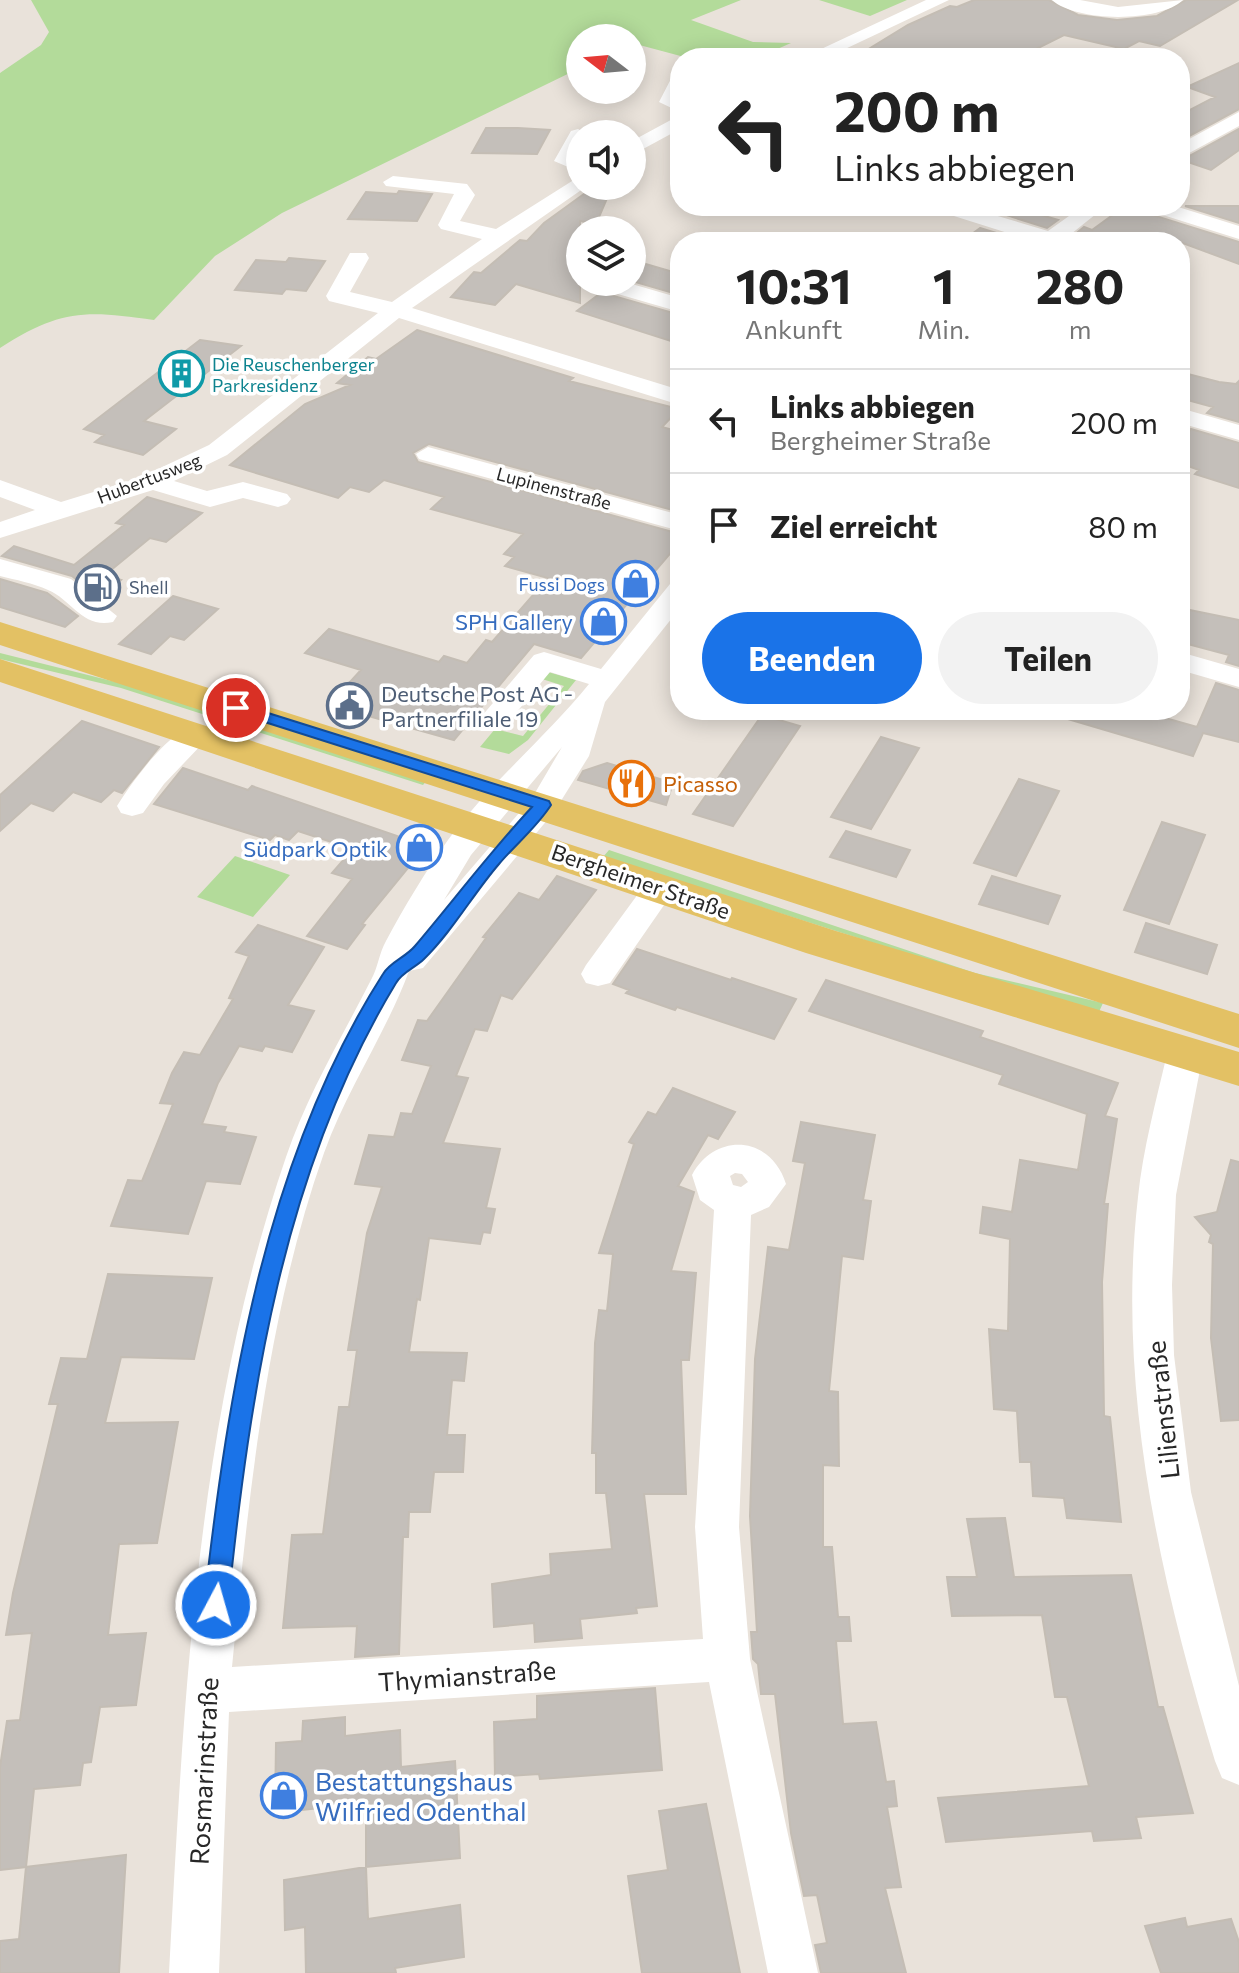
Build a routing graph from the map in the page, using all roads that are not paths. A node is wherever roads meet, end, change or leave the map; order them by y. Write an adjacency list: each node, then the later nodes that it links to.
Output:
1 (940, 0): 4 (street)
2 (1061, 0): 3 (street)
3 (1174, 0)
4 (833, 48)
5 (1239, 118): 8 (street)
6 (670, 127): 7 (street)
7 (646, 141)
8 (1190, 142)
9 (393, 182): 17 (street)
10 (566, 191): 17 (street, Hubertusweg)
11 (973, 216): 14 (street)
12 (1082, 216): 15 (street)
13 (1185, 216): 16 (street)
14 (1024, 232)
15 (1060, 232)
16 (1239, 233)
17 (498, 236): 21 (street, Hubertusweg)
18 (358, 258): 21 (street)
19 (646, 295): 20 (street)
20 (670, 302)
21 (396, 310): 22 (street); 26 (street, Hubertusweg)
22 (670, 395)
23 (1190, 418): 24 (street)
24 (1239, 433)
25 (428, 454): 30 (street, Lupinenstraße)
26 (155, 480): 28 (street); 29 (street, Hubertusweg)
27 (0, 488): 29 (street)
28 (278, 499)
29 (58, 510): 31 (street, Hubertusweg)
30 (670, 520)
31 (0, 530)
32 (0, 567): 34 (street)
33 (670, 602): 39 (street)
34 (103, 616)
35 (0, 633): 42 (main road, Bergheimer Straße)
36 (1190, 664): 38 (street)
37 (0, 670): 41 (main road, Bergheimer Straße)
38 (1239, 678)
39 (600, 690): 40 (street); 42 (street); 43 (street)
40 (491, 724)
41 (195, 734): 44 (street); 45 (main road, Bergheimer Straße)
42 (504, 793): 43 (main road, Bergheimer Straße); 45 (street)
43 (543, 805): 45 (street, Rosmarinstraße); 48 (main road, Bergheimer Straße)
44 (132, 806)
45 (495, 832): 46 (main road, Bergheimer Straße); 53 (street, Rosmarinstraße)
46 (660, 887): 47 (street); 49 (main road, Bergheimer Straße)
47 (598, 974)
48 (1239, 1031)
49 (1185, 1054): 50 (main road, Bergheimer Straße); 54 (street, Lilienstraße)
50 (1239, 1069)
51 (733, 1202): 52 (street)
52 (727, 1659): 53 (street, Thymianstraße); 56 (street)
53 (207, 1691): 55 (street, Rosmarinstraße)
54 (1239, 1761)
55 (194, 1973)
56 (793, 1973)

